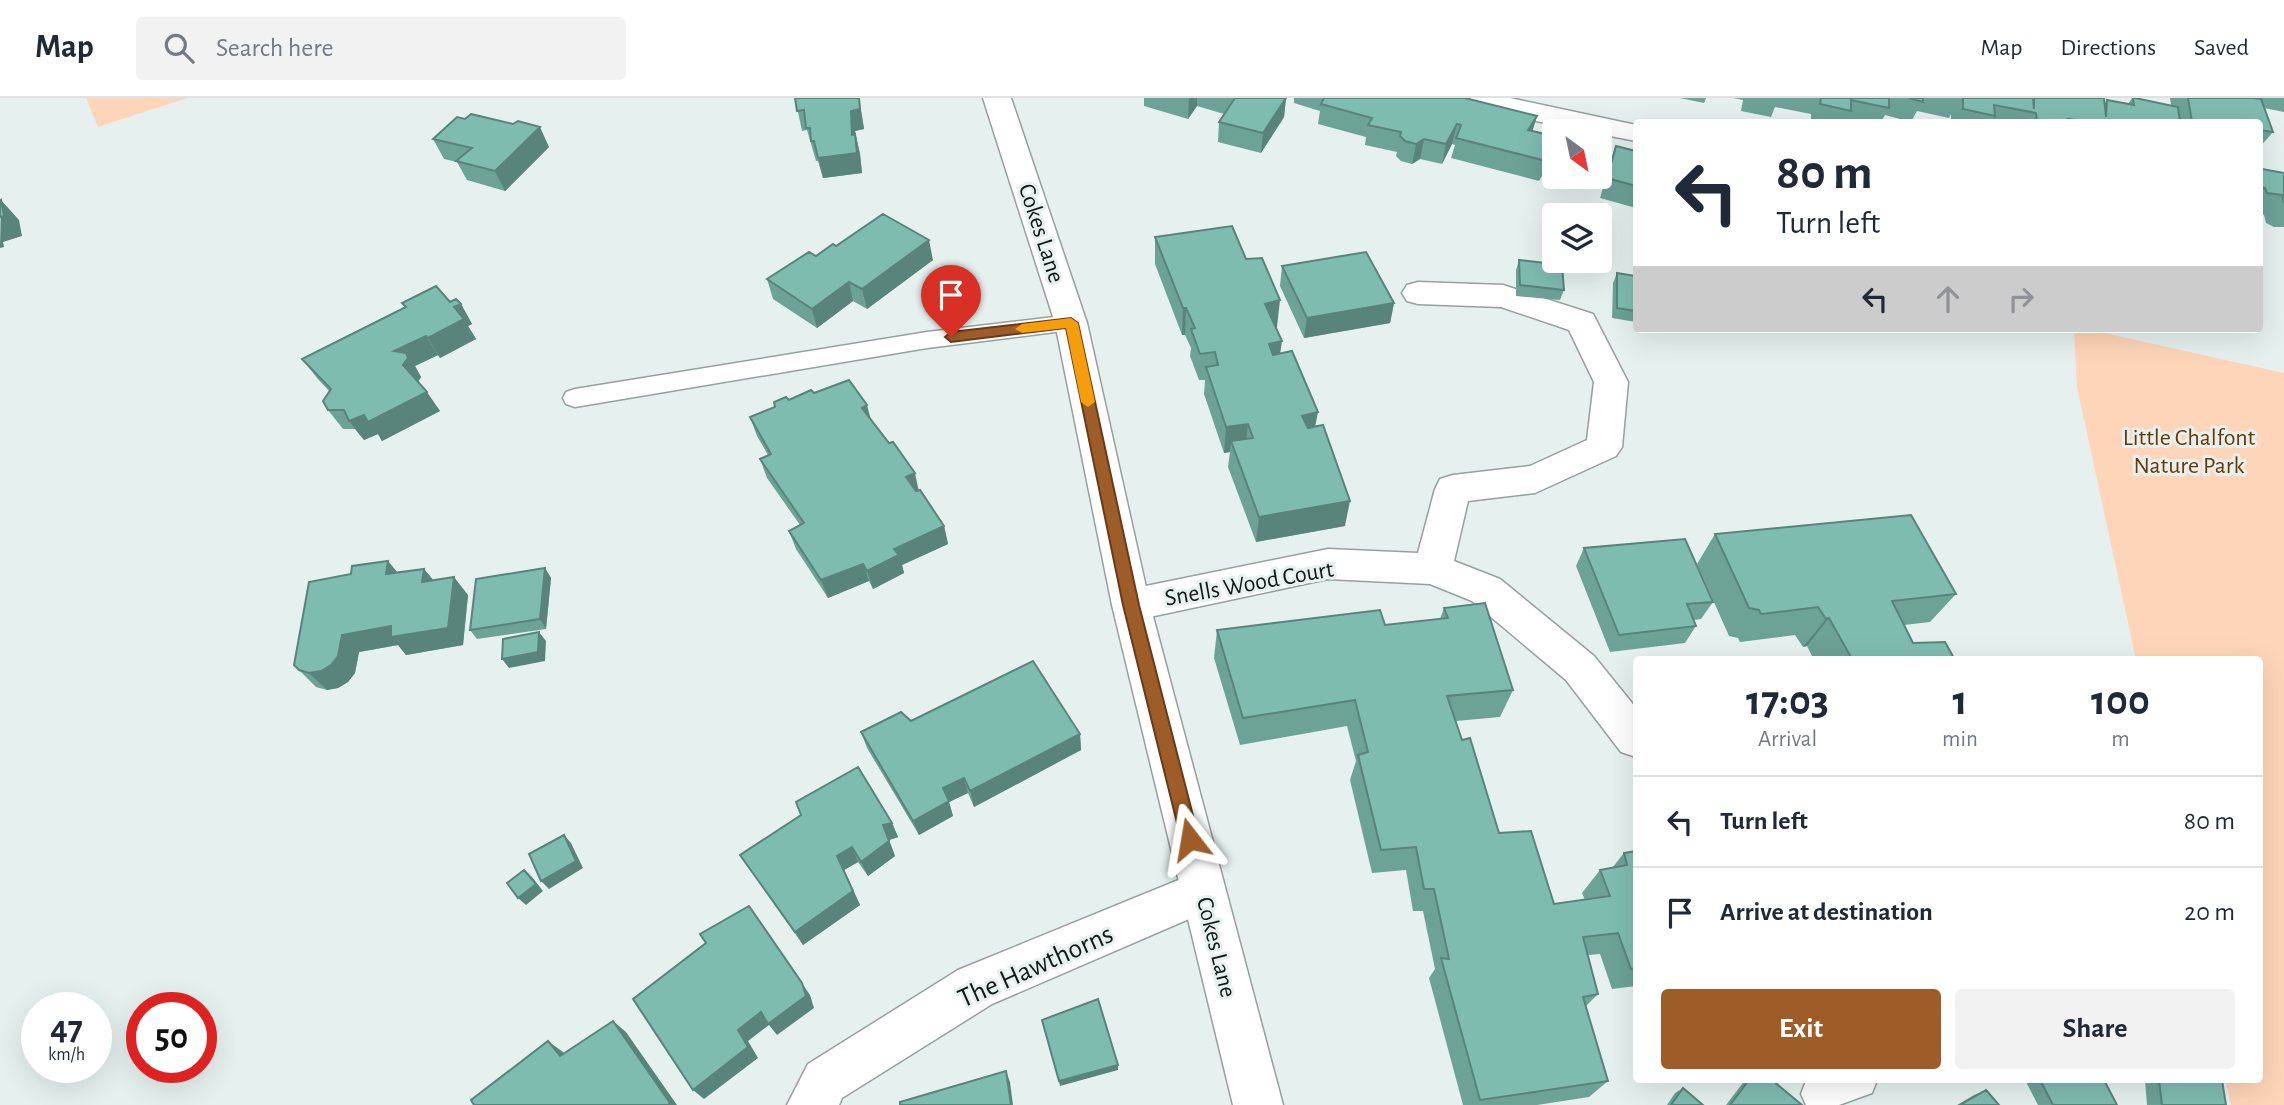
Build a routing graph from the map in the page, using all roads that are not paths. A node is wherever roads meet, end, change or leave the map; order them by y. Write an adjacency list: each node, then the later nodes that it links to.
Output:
1 (997, 98): 5 (street, Cokes Lane)
2 (1484, 98): 3 (street)
3 (1633, 132)
4 (1418, 293): 7 (street)
5 (1071, 323): 6 (lane); 8 (street, Cokes Lane)
6 (575, 398)
7 (1433, 569): 8 (street, Snells Wood Court); 9 (street, Snells Wood Court)
8 (1131, 605): 10 (street, Cokes Lane)
9 (1633, 735)
10 (1203, 891): 13 (street, The Hawthorns); 14 (street, Cokes Lane)
11 (1850, 1083): 12 (lane)
12 (1819, 1093)
13 (812, 1105)
14 (1258, 1105)

